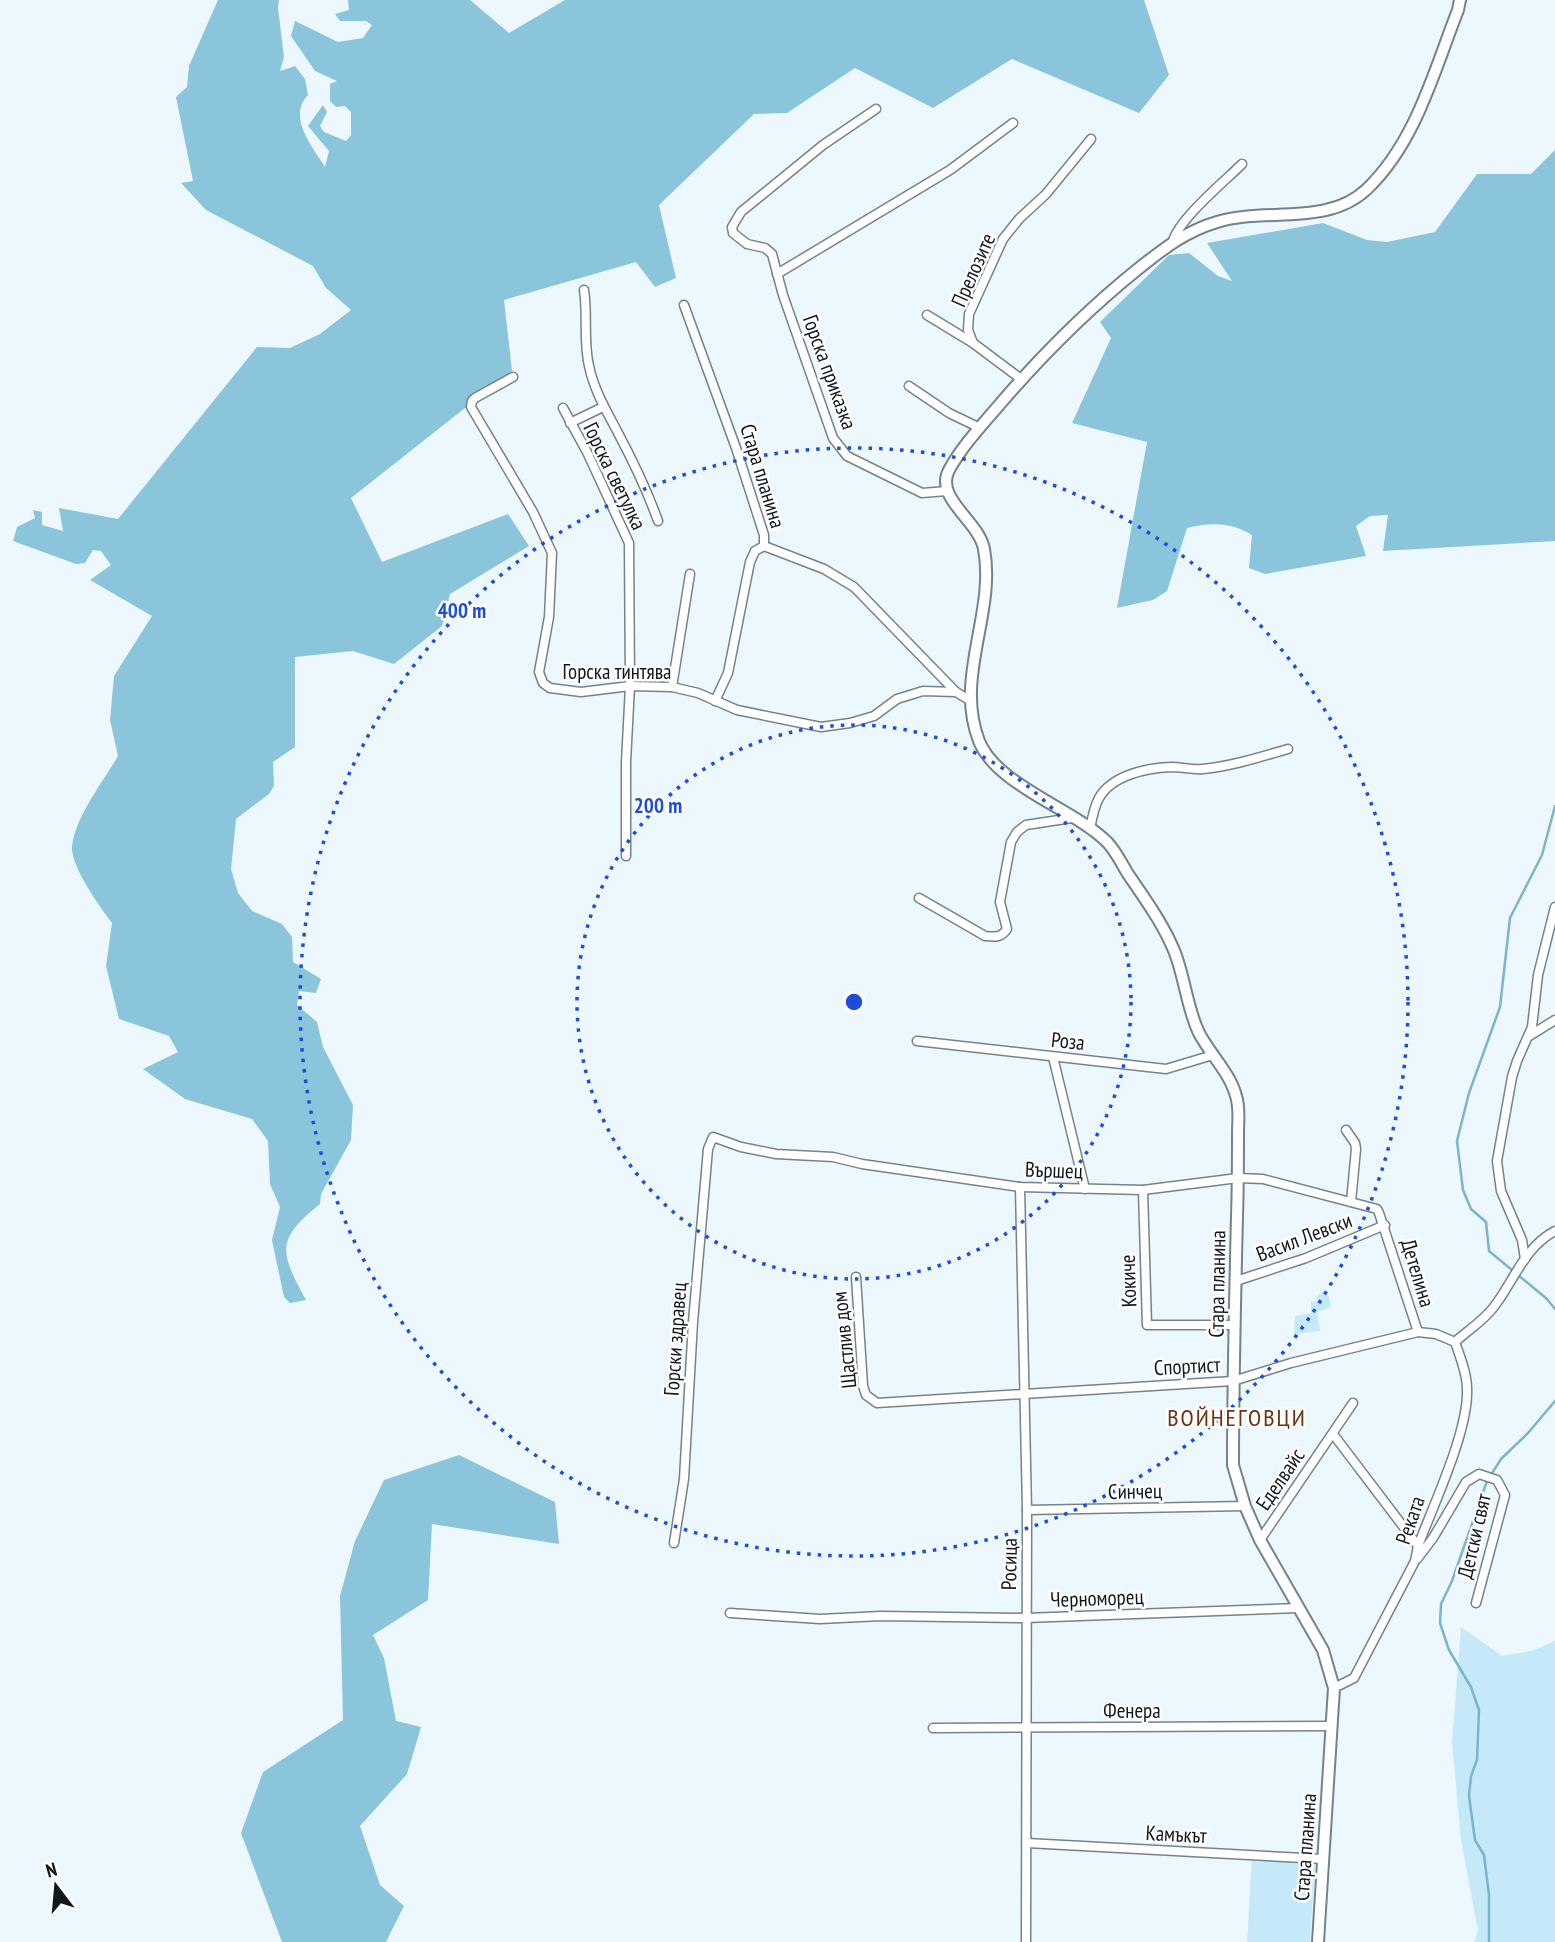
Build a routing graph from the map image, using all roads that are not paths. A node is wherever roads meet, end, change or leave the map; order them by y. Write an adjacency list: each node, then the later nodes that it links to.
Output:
1 (1460, 0): 6 (street)
2 (876, 109): 7 (street, Горска приказка)
3 (1013, 123): 7 (street)
4 (1091, 139): 11 (street, Прелозите)
5 (1242, 164): 6 (street)
6 (1173, 242): 13 (street)
7 (777, 274): 19 (street, Горска приказка)
8 (584, 290): 15 (street)
9 (684, 305): 21 (street, Стара планина)
10 (927, 315): 11 (street)
11 (973, 343): 13 (street)
12 (513, 377): 23 (street, Горска тинтява)
13 (1021, 379): 18 (street)
14 (909, 386): 18 (street)
15 (604, 407): 17 (street); 20 (street)
16 (563, 408): 17 (street, Горска светулка)
17 (570, 423): 23 (street, Горска светулка)
18 (980, 428): 19 (street)
19 (947, 491): 27 (street, Стара планина)
20 (658, 521)
21 (764, 546): 25 (street, Стара планина); 26 (street)
22 (690, 574): 24 (street)
23 (630, 686): 24 (street, Горска тинтява); 31 (street, Горска светулка)
24 (672, 687): 26 (street, Горска тинтява)
25 (956, 692): 26 (street, Горска тинтява); 27 (street)
26 (715, 701)
27 (971, 701): 29 (street, Стара планина)
28 (1288, 749): 30 (street)
29 (1072, 818): 30 (street, Стара планина); 32 (street)
30 (1090, 829): 37 (street, Стара планина)
31 (626, 856)
32 (919, 898)
33 (1555, 907): 35 (street)
34 (1555, 1020): 35 (street)
35 (1529, 1035): 48 (street)
36 (918, 1041): 38 (street, Роза)
37 (1213, 1055): 38 (street, Роза); 41 (street, Стара планина)
38 (1053, 1056): 43 (street)
39 (1346, 1130): 45 (street)
40 (713, 1137): 42 (street, Вършец); 62 (street, Горски здравец)
41 (1238, 1178): 44 (street, Вършец); 45 (street, Вършец); 50 (street, Стара планина)
42 (1020, 1187): 43 (street, Вършец); 55 (street, Росица)
43 (1086, 1189): 44 (street, Вършец)
44 (1143, 1190): 51 (street, Кокиче)
45 (1351, 1202): 46 (street, Вършец)
46 (1385, 1225): 50 (street, Васил Левски); 52 (street, Детелина)
47 (1555, 1231): 48 (street)
48 (1525, 1259): 53 (street)
49 (856, 1277): 56 (street, Щастлив дом)
50 (1236, 1281): 51 (street, Стара планина)
51 (1235, 1325): 54 (street, Стара планина)
52 (1418, 1332): 53 (street, Спортист); 54 (street, Спортист)
53 (1455, 1342): 63 (street, Реката)
54 (1233, 1381): 55 (street, Спортист); 59 (street, Стара планина)
55 (1025, 1393): 56 (street, Спортист); 60 (street, Росица)
56 (869, 1398)
57 (1353, 1403): 58 (street, Еделвайс)
58 (1333, 1434): 61 (street, Еделвайс); 63 (street)
59 (1245, 1506): 60 (street, Синчец); 61 (street, Стара планина)
60 (1027, 1510): 68 (street, Росица)
61 (1260, 1539): 66 (street, Стара планина)
62 (674, 1543)
63 (1418, 1546): 64 (street, Реката)
64 (1415, 1561): 65 (street, Детски свят); 69 (street, Реката)
65 (1476, 1603)
66 (1298, 1608): 68 (street, Черноморец); 69 (street, Стара планина)
67 (730, 1614): 68 (street, Черноморец)
68 (1026, 1618): 72 (street, Росица)
69 (1334, 1688): 70 (street, Стара планина)
70 (1332, 1726): 72 (street, Фенера); 74 (street, Стара планина)
71 (933, 1728): 72 (street, Фенера)
72 (1027, 1728): 73 (street, Росица)
73 (1027, 1843): 74 (street, Камъкът); 75 (street, Росица)
74 (1323, 1859): 76 (street, Стара планина)
75 (1026, 1942)
76 (1318, 1942)

